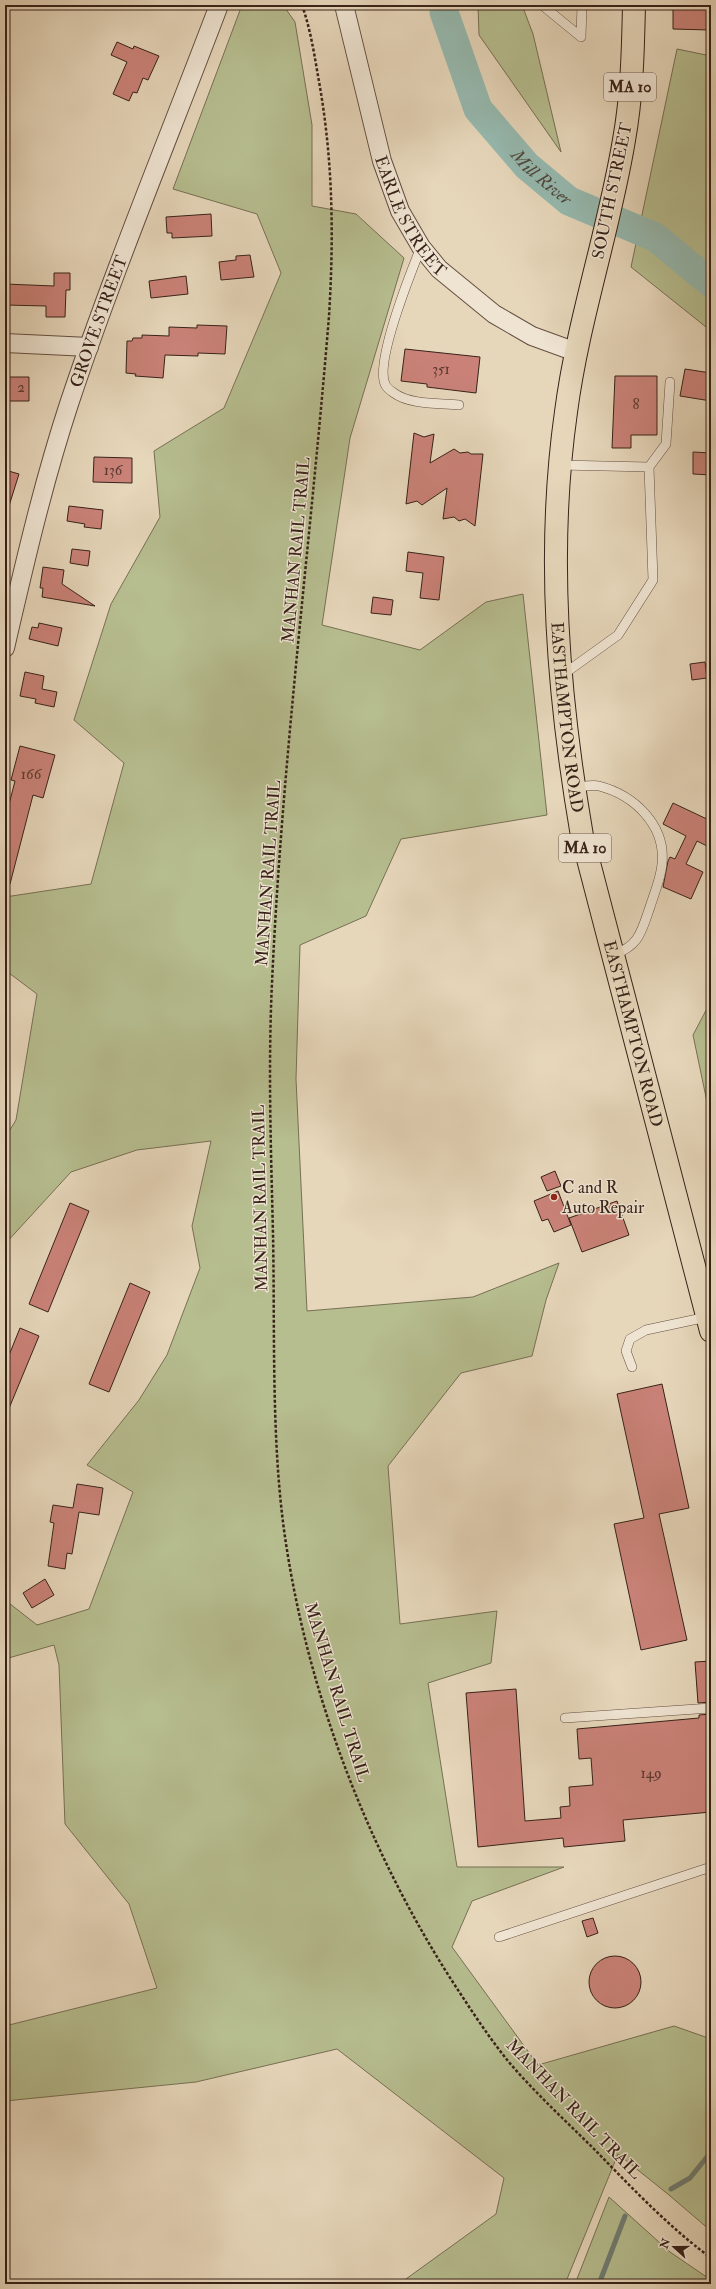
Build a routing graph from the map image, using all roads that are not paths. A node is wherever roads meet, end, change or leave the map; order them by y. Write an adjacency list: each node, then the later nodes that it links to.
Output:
1 (220, 5): 8 (street, GROVE STREET)
2 (344, 5): 6 (street, EARLE STREET)
3 (542, 5): 4 (lane)
4 (582, 5)
5 (634, 5): 9 (main road, SOUTH STREET / MA 10)
6 (421, 247): 9 (street, EARLE STREET); 11 (lane)
7 (5, 343): 8 (street)
8 (89, 347): 14 (street, GROVE STREET)
9 (576, 352): 12 (main road, EASTHAMPTON ROAD / MA 10)
10 (670, 382): 13 (lane)
11 (459, 405)
12 (560, 464): 13 (lane); 15 (main road, EASTHAMPTON ROAD / MA 10)
13 (649, 467): 15 (lane)
14 (5, 648)
15 (560, 676): 16 (main road, EASTHAMPTON ROAD / MA 10)
16 (573, 787): 17 (main road, EASTHAMPTON ROAD / MA 10); 17 (lane)
17 (613, 955): 18 (main road, EASTHAMPTON ROAD / MA 10)
18 (709, 1324): 19 (lane)
19 (632, 1367)
20 (711, 1708): 21 (lane)
21 (565, 1718)
22 (711, 1867): 23 (lane)
23 (499, 1937)

